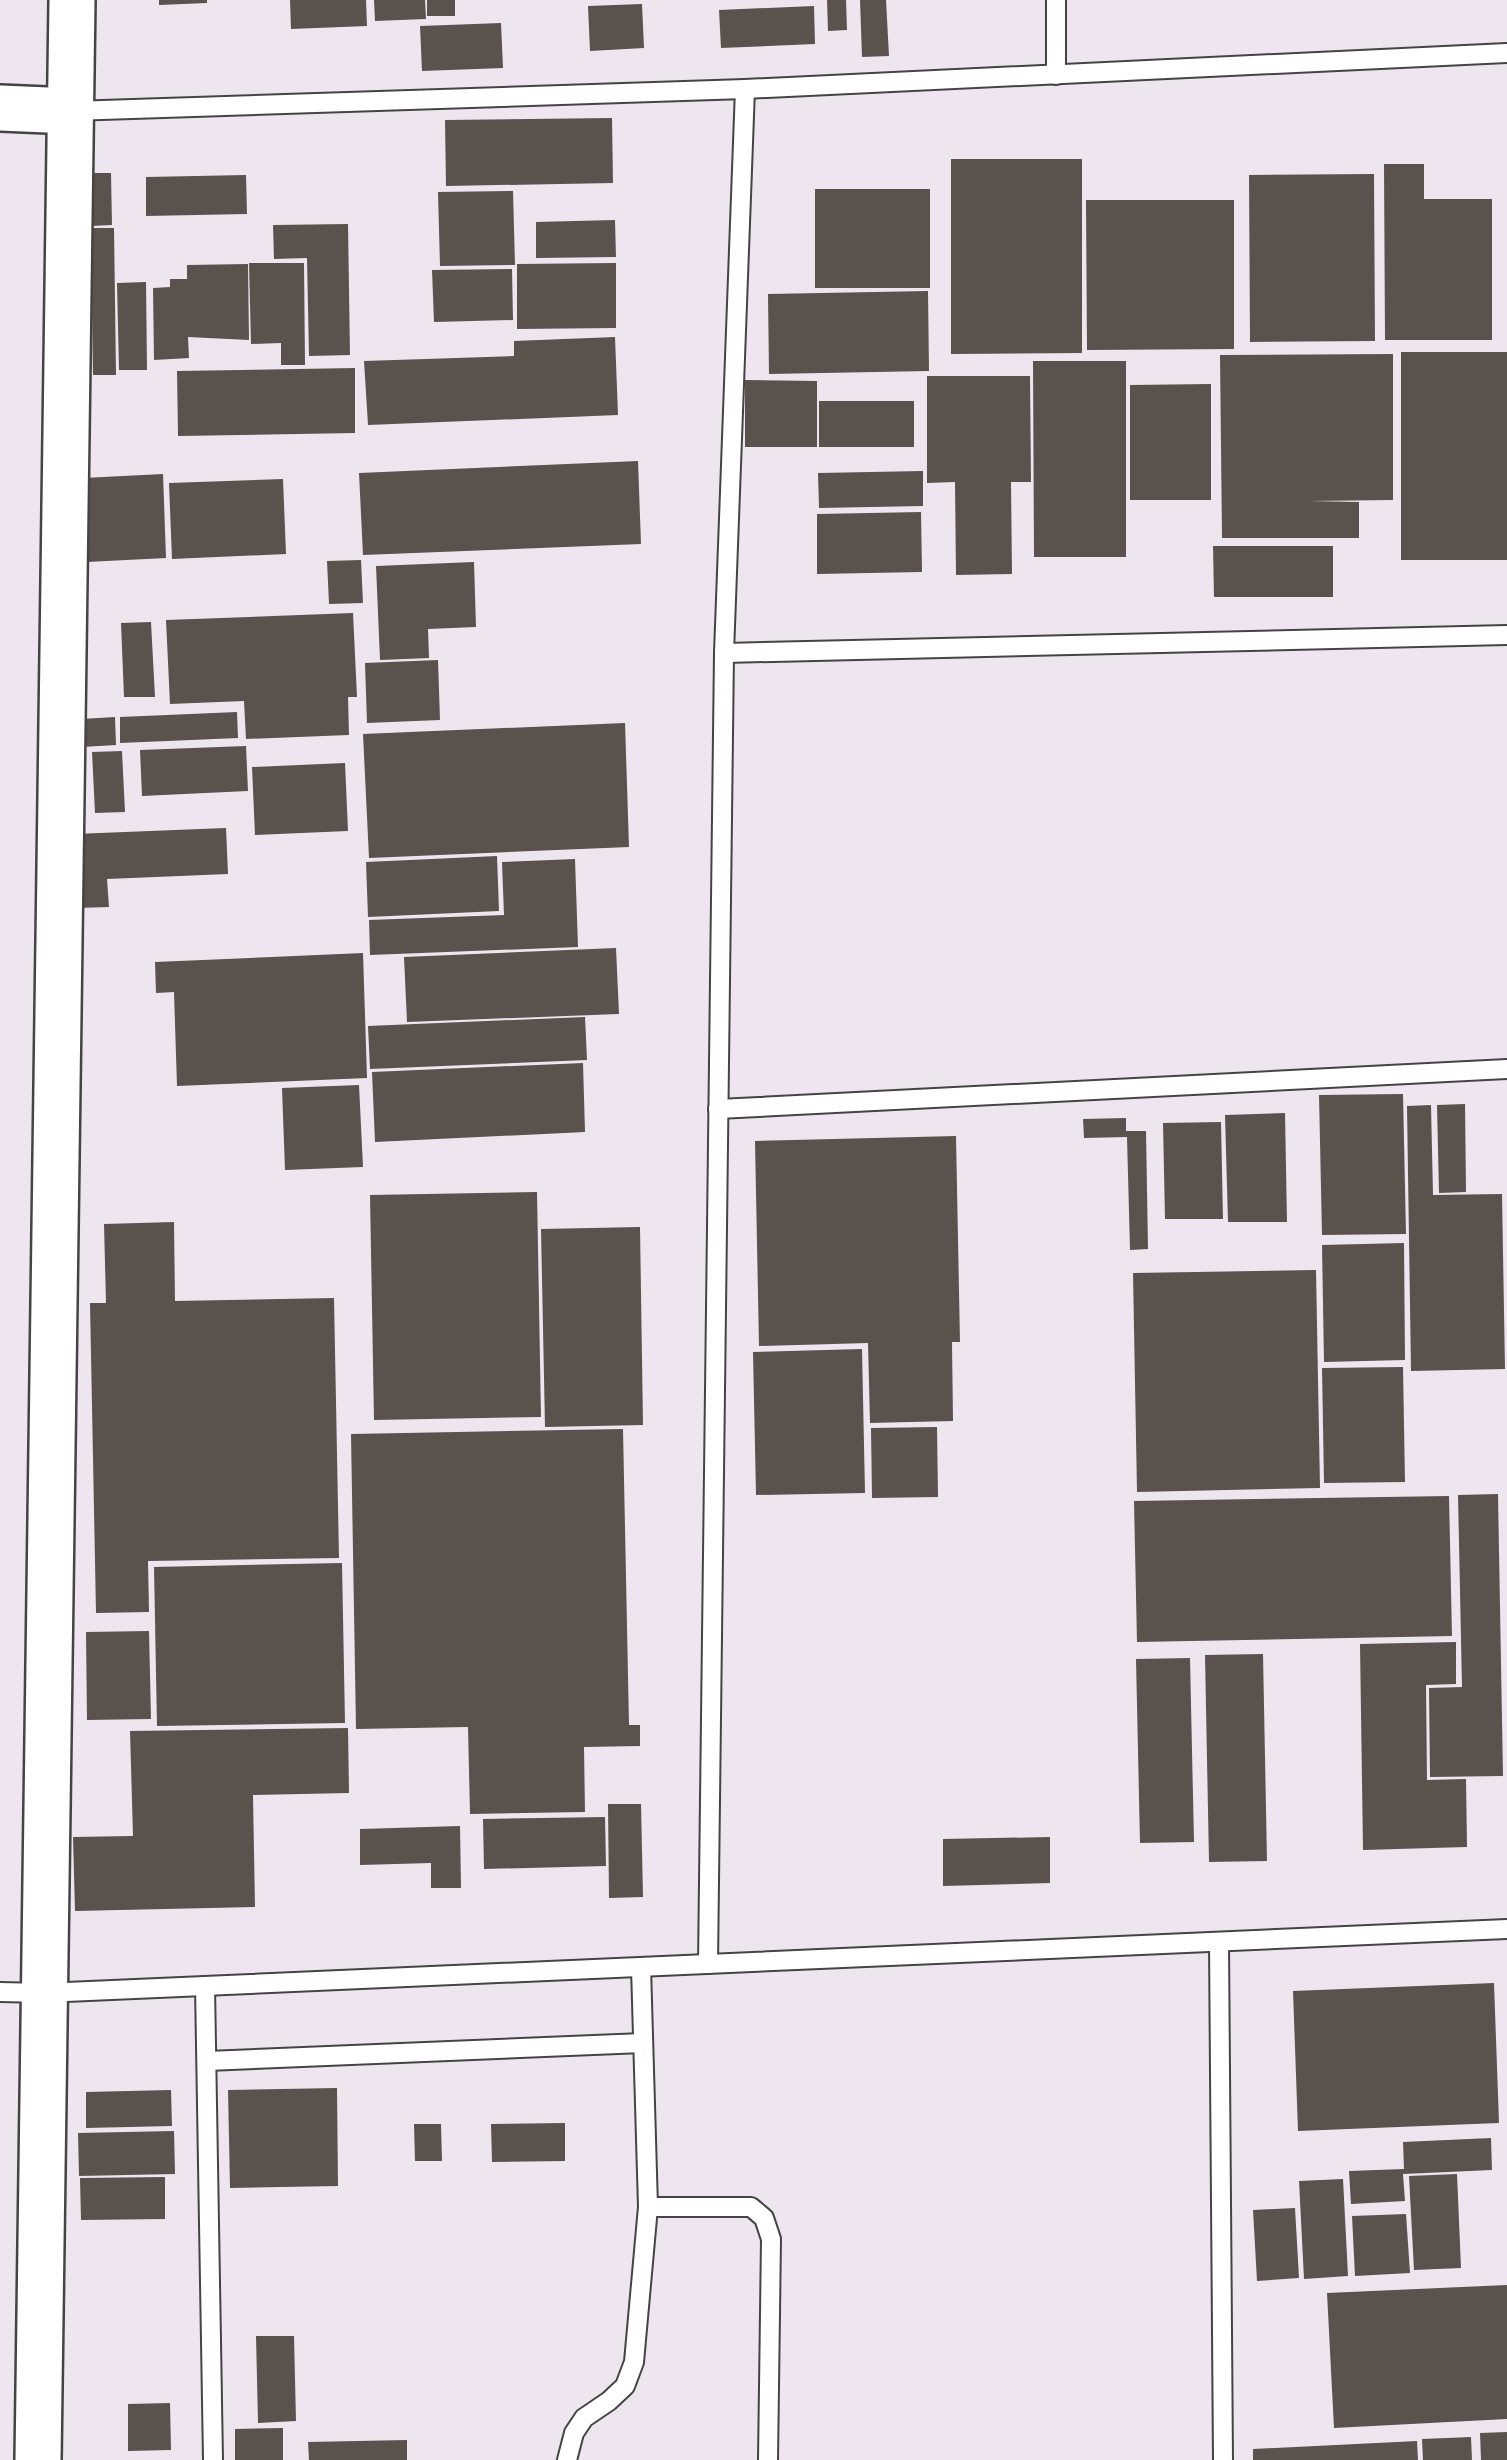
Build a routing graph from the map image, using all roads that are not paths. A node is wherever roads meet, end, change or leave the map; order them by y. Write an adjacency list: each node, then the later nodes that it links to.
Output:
1 (72, 0): 7 (street)
2 (1056, 0): 4 (lane)
3 (1507, 53): 4 (lane)
4 (1056, 74): 5 (lane)
5 (745, 90): 7 (lane); 9 (lane)
6 (0, 108): 7 (street)
7 (72, 111): 17 (street)
8 (1507, 635): 9 (lane)
9 (724, 654): 11 (lane)
10 (1507, 1069): 11 (lane)
11 (718, 1109): 14 (lane)
12 (1507, 1930): 13 (lane)
13 (1220, 1942): 14 (lane); 25 (lane)
14 (708, 1964): 15 (lane)
15 (641, 1967): 16 (lane); 18 (lane)
16 (205, 1986): 17 (lane); 19 (lane)
17 (22, 1992): 21 (street)
18 (643, 2043): 19 (lane); 20 (lane)
19 (206, 2060): 22 (lane)
20 (648, 2208): 23 (lane); 24 (lane)
21 (38, 2460)
22 (213, 2460)
23 (568, 2460)
24 (768, 2460)
25 (1224, 2460)

